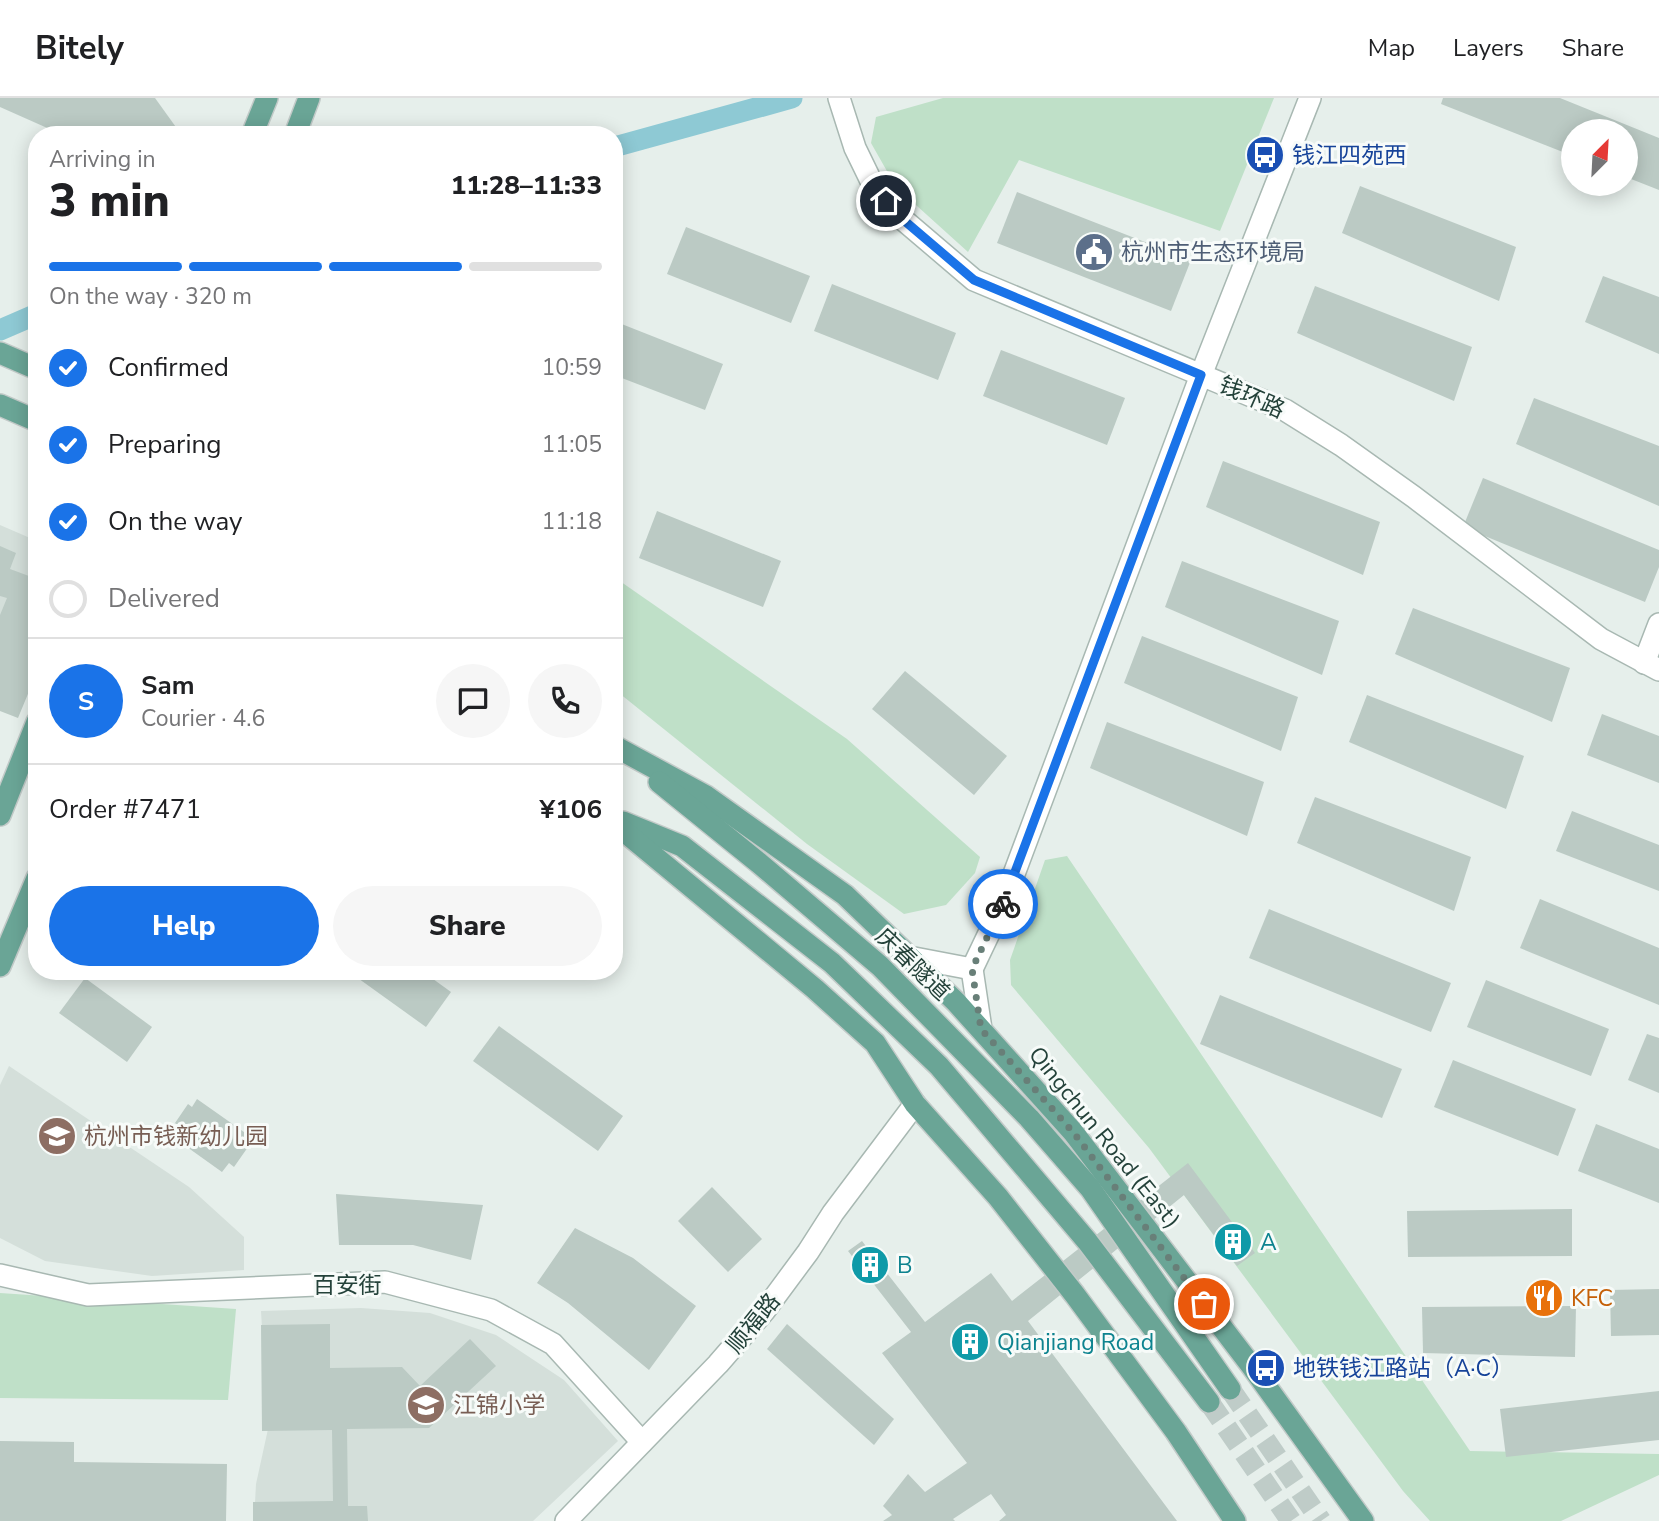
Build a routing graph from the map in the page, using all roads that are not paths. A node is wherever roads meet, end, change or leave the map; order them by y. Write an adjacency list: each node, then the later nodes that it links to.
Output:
1 (267, 98): 5 (main road)
2 (309, 98): 6 (main road)
3 (1310, 98): 9 (street)
4 (841, 106): 9 (street, 钱环路)
5 (256, 126)
6 (298, 126)
7 (5, 355): 8 (main road)
8 (28, 365)
9 (1201, 375): 13 (street, 钱环路); 23 (street)
10 (0, 405): 11 (main road)
11 (28, 417)
12 (1659, 624): 13 (street)
13 (1652, 667)
14 (28, 745): 17 (main road)
15 (623, 751): 21 (main road, Qingchun Road (East))
16 (623, 753): 27 (main road, 庆春隧道)
17 (0, 815)
18 (623, 824): 28 (main road)
19 (623, 829): 25 (main road)
20 (28, 899): 22 (main road)
21 (909, 957): 23 (street); 24 (main road, Qingchun Road (East))
22 (0, 966)
23 (972, 969): 24 (street)
24 (981, 1029): 32 (main road, Qingchun Road (East))
25 (915, 1104): 29 (street, 顺福路); 31 (main road)
26 (0, 1275): 29 (street, 百安街)
27 (1230, 1389)
28 (1209, 1402)
29 (642, 1441): 30 (street, 顺福路)
30 (566, 1521)
31 (1235, 1521)
32 (1363, 1521)

